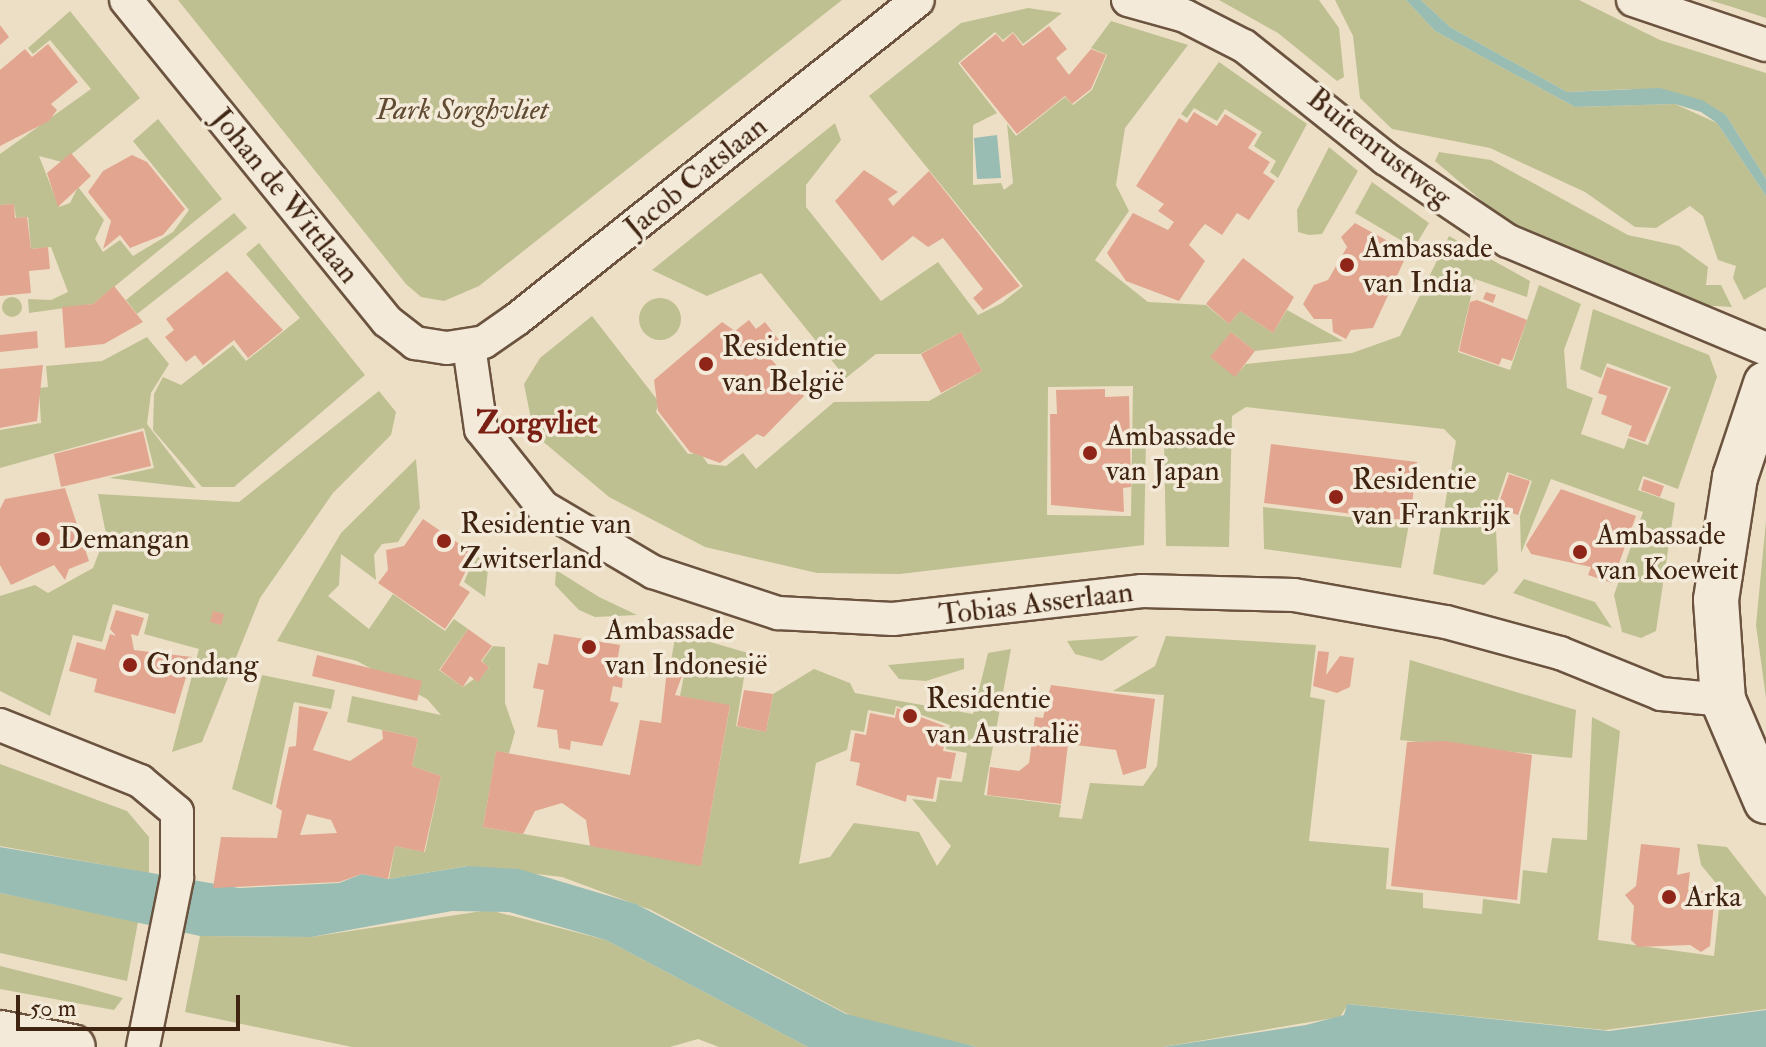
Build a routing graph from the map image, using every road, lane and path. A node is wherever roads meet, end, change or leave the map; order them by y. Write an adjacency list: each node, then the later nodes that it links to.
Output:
1 (126, 0): 6 (street, Johan de Wittlaan)
2 (918, 0): 6 (street, Jacob Catslaan)
3 (1128, 0): 7 (street, Buitenrustweg)
4 (1633, 0): 5 (street)
5 (1766, 45)
6 (469, 346): 9 (street, Tobias Asserlaan)
7 (1766, 349)
8 (1766, 384): 9 (main road)
9 (1723, 700): 11 (main road)
10 (0, 725): 14 (street)
11 (1766, 801)
12 (0, 1033): 13 (main road)
13 (73, 1047)
14 (143, 1047)

